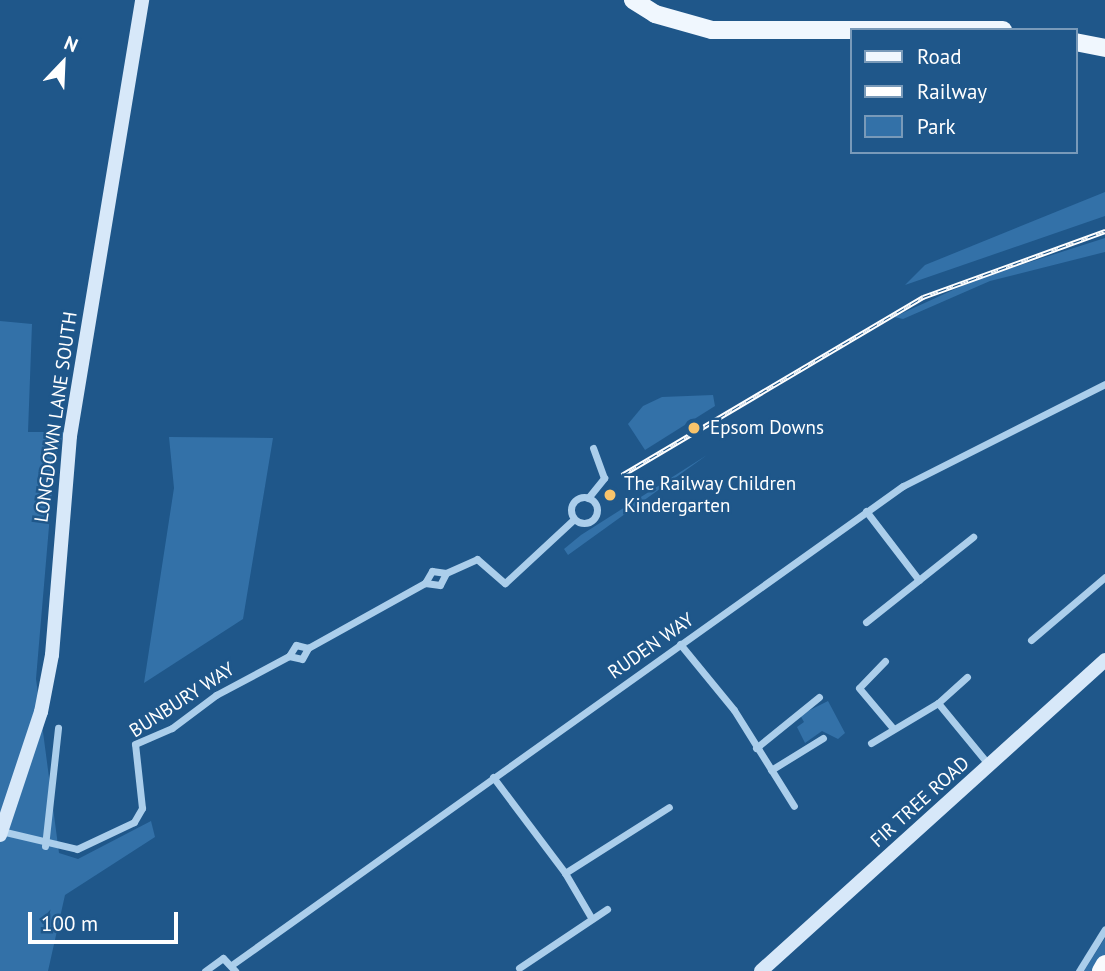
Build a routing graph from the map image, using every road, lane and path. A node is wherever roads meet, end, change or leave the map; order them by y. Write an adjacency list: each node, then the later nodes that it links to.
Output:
1 (142, 0): 36 (main road, LONGDOWN LANE SOUTH)
2 (633, 0): 3 (main road)
3 (850, 30)
4 (1077, 42): 5 (main road)
5 (1105, 48)
6 (1105, 384): 9 (street, RUDEN WAY)
7 (593, 449): 8 (street, BUNBURY WAY)
8 (587, 498): 10 (street, BUNBURY WAY); 10 (street, BUNBURY WAY)
9 (866, 511): 14 (street); 18 (street, RUDEN WAY)
10 (574, 519): 12 (street, BUNBURY WAY)
11 (973, 537): 14 (street)
12 (446, 573): 15 (street, BUNBURY WAY); 15 (street, BUNBURY WAY)
13 (1105, 577): 17 (street)
14 (919, 580): 16 (street)
15 (425, 583): 19 (street, BUNBURY WAY)
16 (866, 622)
17 (1031, 640)
18 (680, 644): 30 (street); 33 (street, RUDEN WAY)
19 (308, 648): 20 (street, BUNBURY WAY); 20 (street, BUNBURY WAY)
20 (289, 656): 37 (street, BUNBURY WAY)
21 (1105, 660): 31 (main road, FIR TREE ROAD)
22 (885, 661): 26 (street)
23 (967, 677): 25 (street)
24 (819, 697): 30 (street)
25 (938, 703): 26 (street); 31 (street)
26 (892, 727): 29 (street)
27 (58, 728): 37 (street)
28 (823, 738): 32 (street)
29 (871, 743)
30 (756, 748): 32 (street)
31 (990, 765): 46 (main road, FIR TREE ROAD)
32 (771, 769): 34 (street)
33 (493, 777): 38 (street); 43 (street, RUDEN WAY)
34 (794, 806)
35 (669, 807): 38 (street)
36 (1, 833): 37 (street, BUNBURY WAY)
37 (45, 845)
38 (565, 873): 40 (street)
39 (607, 909): 40 (street)
40 (592, 919): 44 (street)
41 (1105, 929): 47 (street)
42 (1105, 964): 48 (highway)
43 (234, 968): 45 (street, RUDEN WAY)
44 (519, 968)
45 (205, 971)
46 (761, 971)
47 (1079, 971)
48 (1101, 971)

